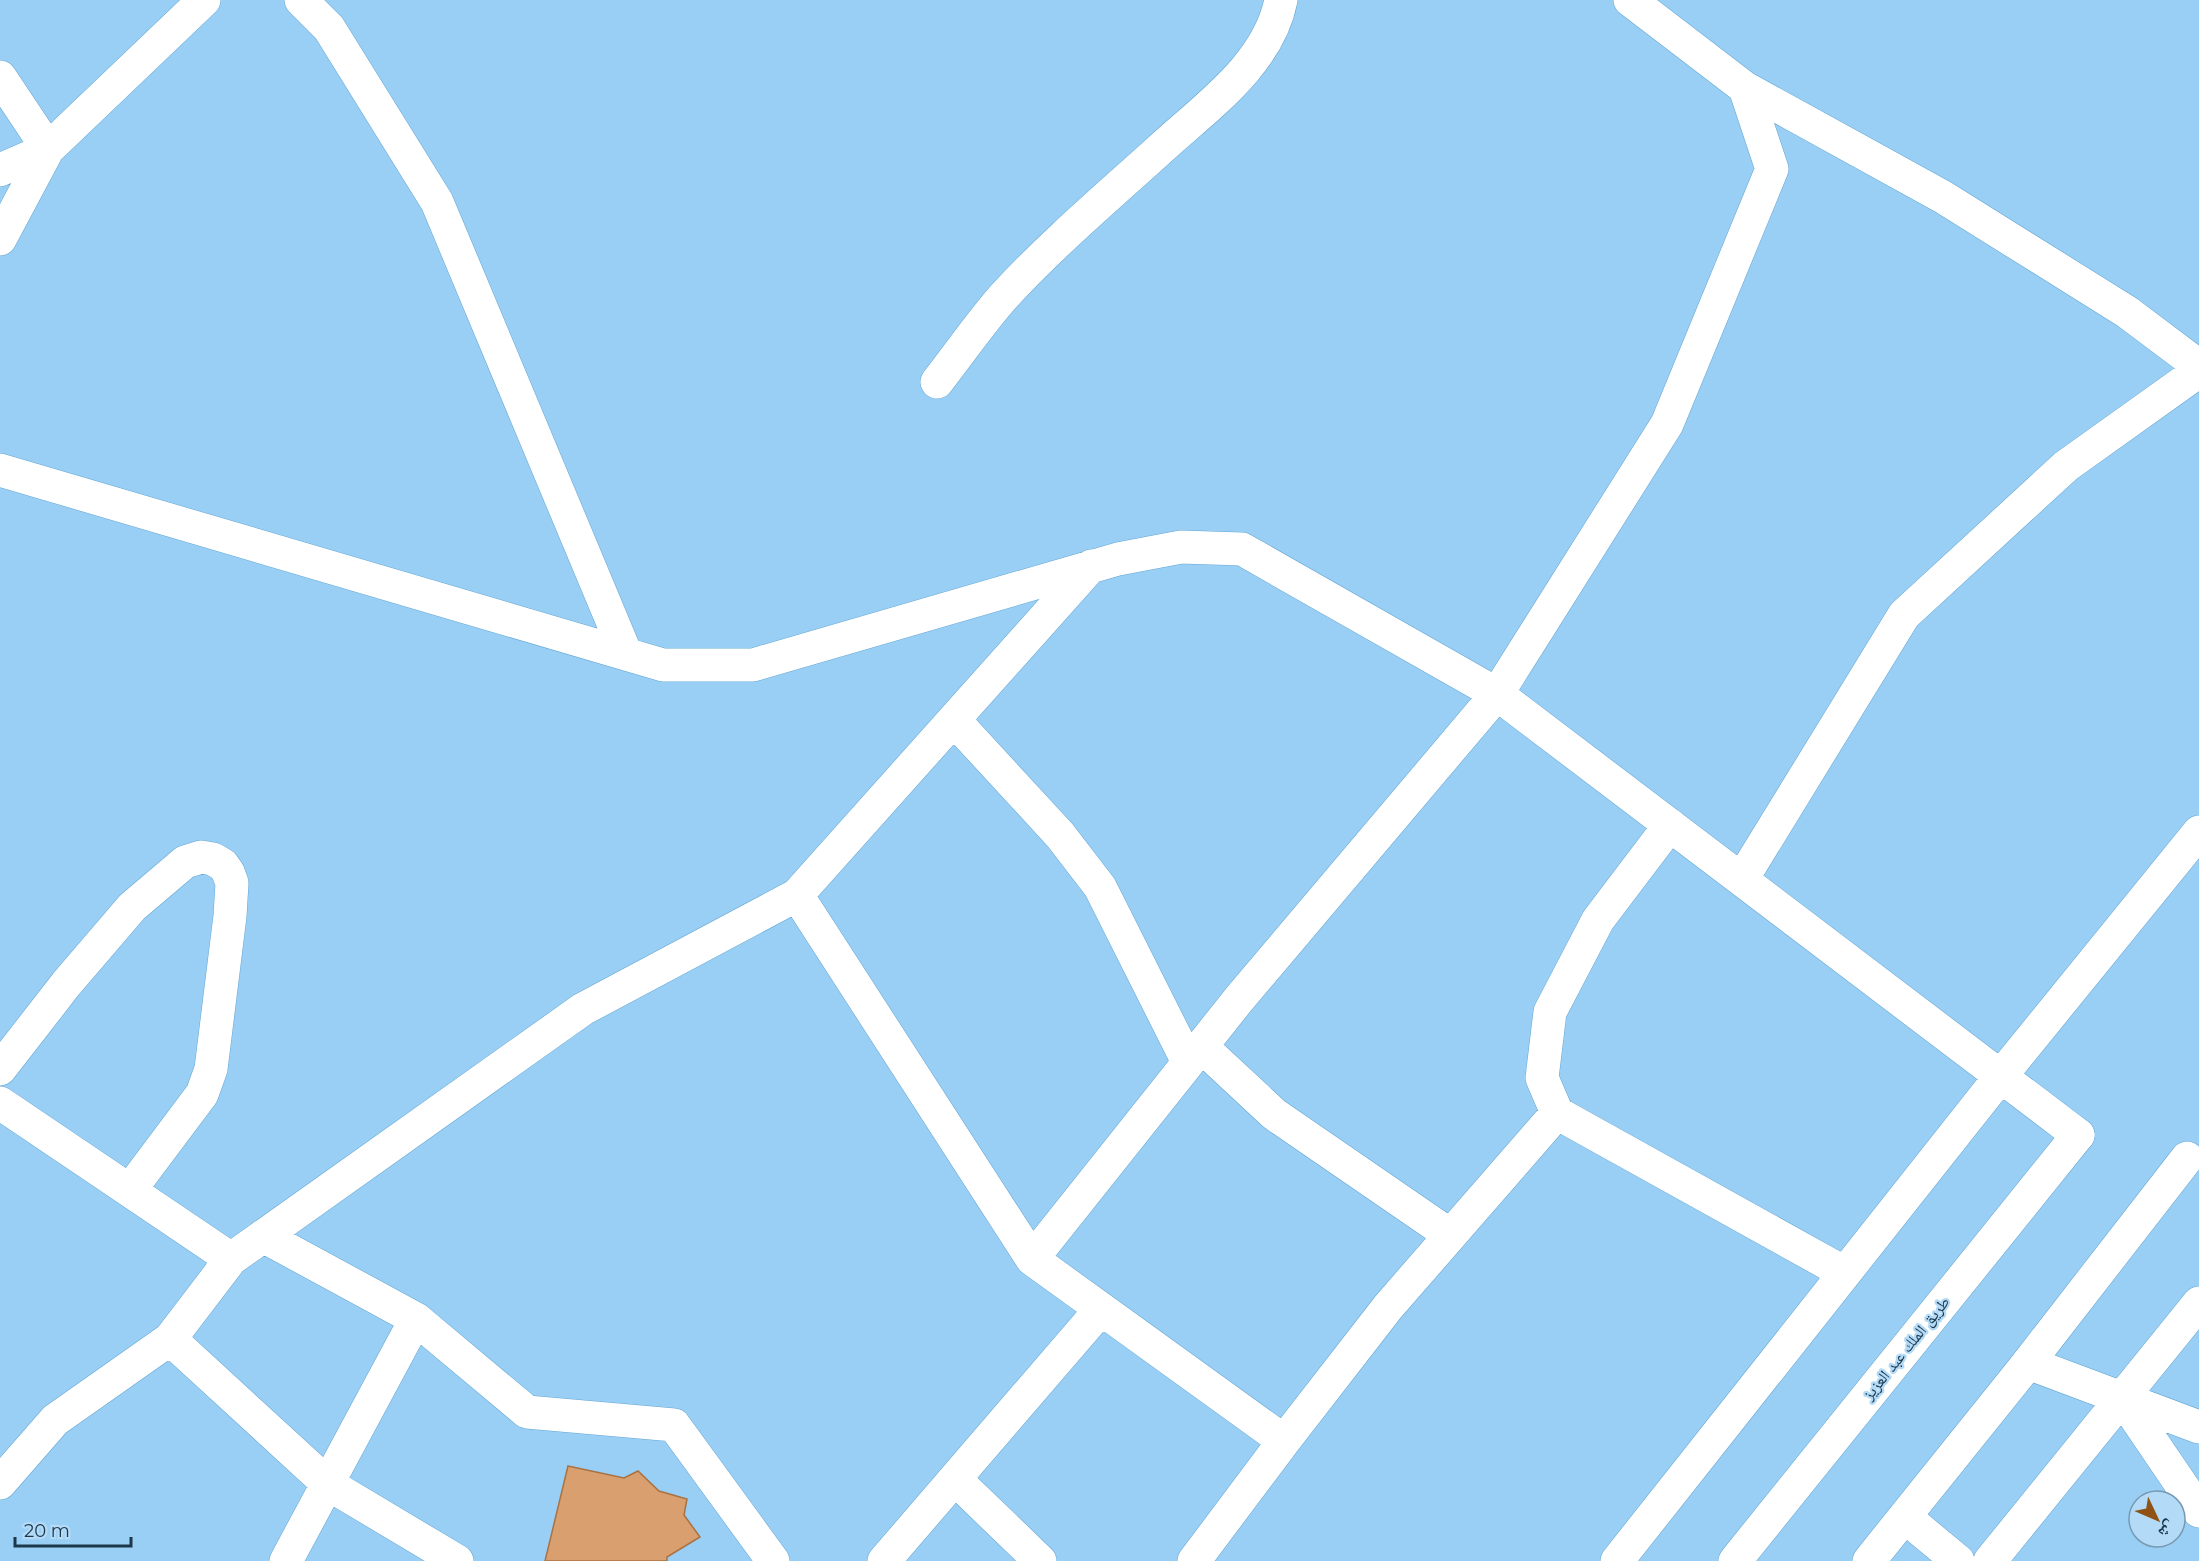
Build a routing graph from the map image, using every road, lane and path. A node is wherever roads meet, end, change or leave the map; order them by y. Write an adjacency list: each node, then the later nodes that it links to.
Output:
1 (204, 0): 7 (street)
2 (301, 0): 15 (street)
3 (1281, 0): 12 (street)
4 (1630, 0): 6 (street)
5 (0, 77): 7 (street)
6 (1745, 88): 10 (street); 16 (street)
7 (48, 149): 8 (street); 9 (street)
8 (0, 170)
9 (0, 239)
10 (2199, 366)
11 (2199, 371): 20 (street)
12 (937, 382)
13 (0, 470): 15 (street)
14 (1091, 566): 15 (street); 16 (street); 17 (street)
15 (626, 654)
16 (1497, 693): 18 (street); 22 (street)
17 (954, 720): 21 (street); 22 (street)
18 (1670, 825): 20 (street); 26 (street)
19 (2199, 832): 24 (street)
20 (1742, 879): 24 (street)
21 (797, 895): 30 (street); 31 (street)
22 (1194, 1054): 29 (street); 31 (street)
23 (0, 1069): 28 (street)
24 (2000, 1077): 33 (street); 54 (street, طريق الملك عبد العزيز)
25 (0, 1102): 28 (street)
26 (1557, 1113): 29 (street); 33 (street)
27 (2193, 1160): 38 (street)
28 (130, 1190): 32 (street)
29 (1450, 1235): 41 (street)
30 (262, 1236): 32 (street); 36 (street)
31 (1032, 1258): 35 (street)
32 (231, 1259): 37 (street)
33 (1845, 1273): 53 (street)
34 (2199, 1303): 39 (street)
35 (1101, 1309): 41 (street); 42 (street)
36 (416, 1320): 44 (street); 49 (street)
37 (170, 1339): 43 (street); 44 (street)
38 (2028, 1363): 39 (street); 46 (street)
39 (2123, 1399): 40 (street); 45 (street); 57 (street)
40 (2199, 1427)
41 (1284, 1441): 52 (street)
42 (955, 1479): 50 (street); 51 (street)
43 (0, 1483)
44 (328, 1484): 47 (street); 48 (street)
45 (2199, 1511)
46 (1905, 1517): 55 (street); 56 (street)
47 (286, 1561)
48 (457, 1561)
49 (773, 1561)
50 (884, 1561)
51 (1040, 1561)
52 (1194, 1561)
53 (1617, 1561)
54 (1735, 1561)
55 (1869, 1561)
56 (1958, 1561)
57 (1990, 1561)

